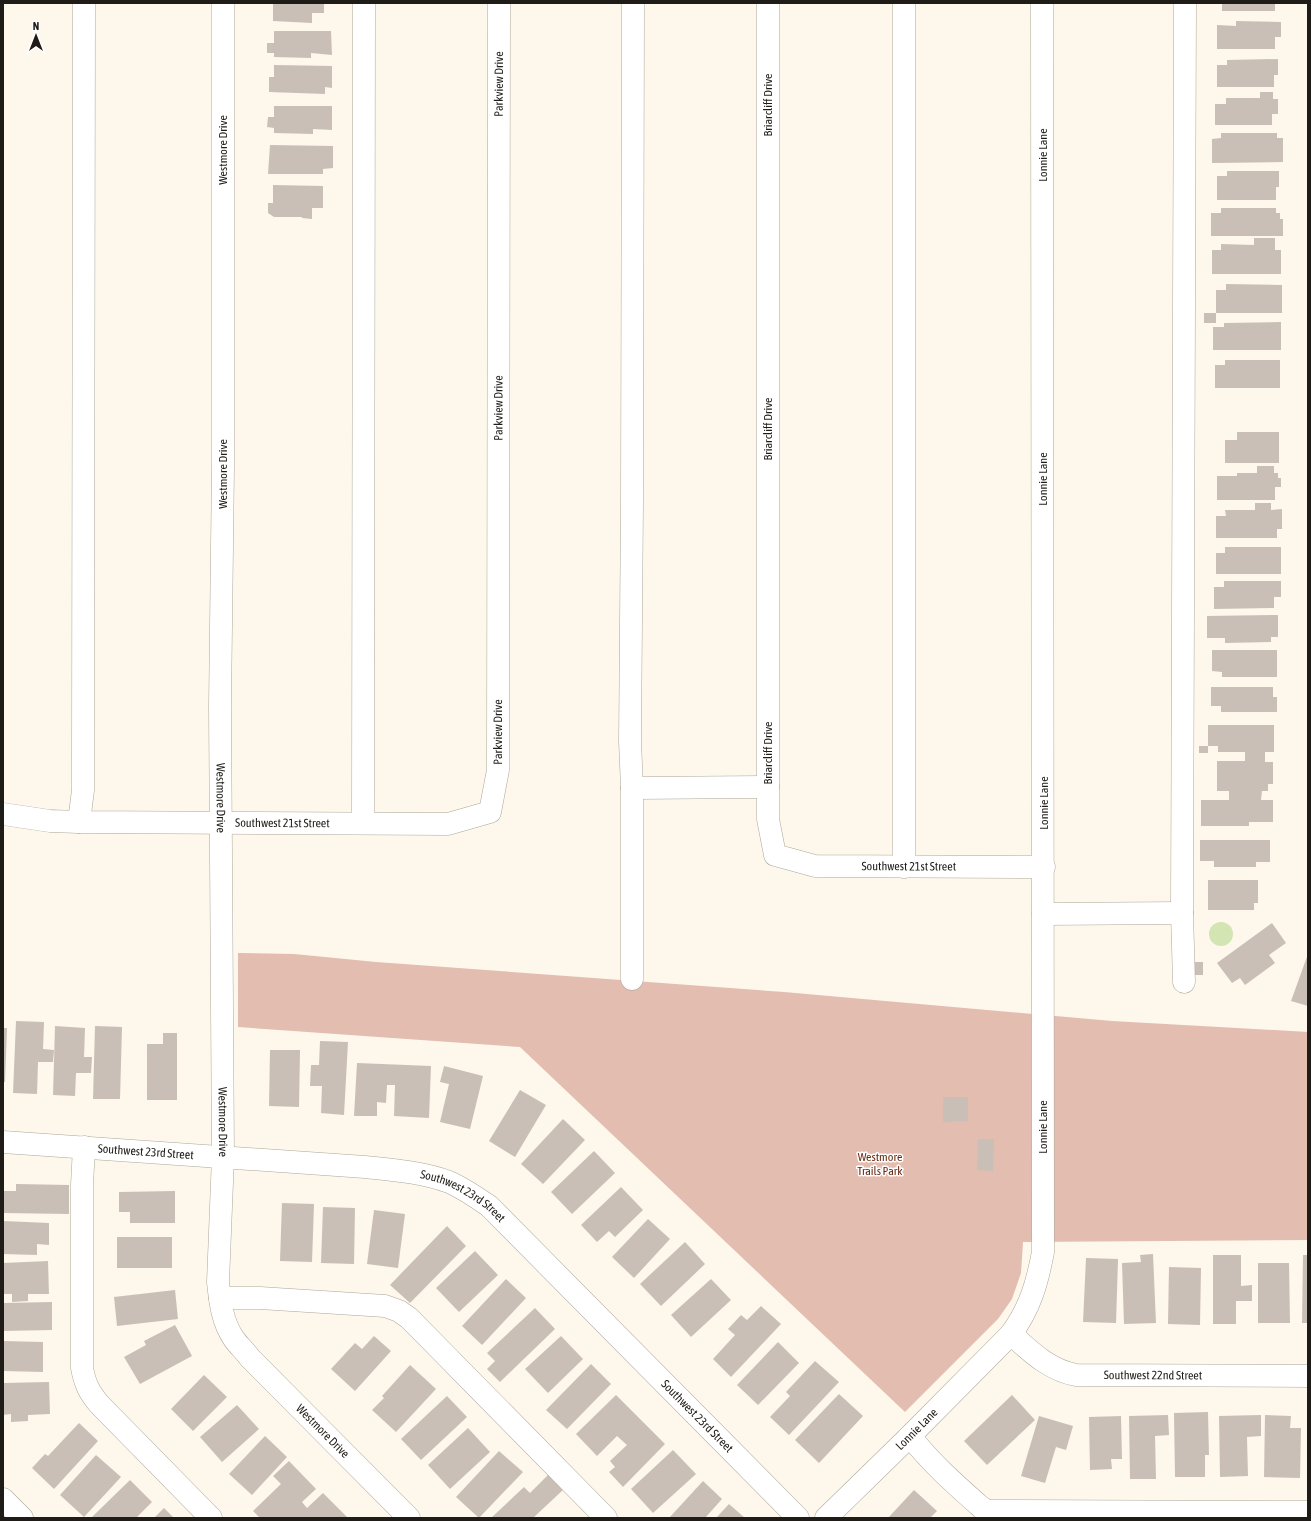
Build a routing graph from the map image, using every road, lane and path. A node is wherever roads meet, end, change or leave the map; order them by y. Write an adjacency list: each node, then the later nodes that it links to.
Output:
1 (84, 3): 14 (street)
2 (223, 3): 15 (street, Westmore Drive)
3 (364, 3): 16 (street)
4 (499, 3): 12 (street, Parkview Drive)
5 (633, 3): 11 (street)
6 (768, 3): 10 (street, Briarcliff Drive)
7 (904, 3): 18 (street)
8 (1042, 3): 19 (street, Lonnie Lane)
9 (1185, 3): 20 (street)
10 (768, 787): 11 (street); 17 (street, Briarcliff Drive)
11 (632, 788): 22 (street)
12 (490, 812): 16 (street, Southwest 21st Street)
13 (3, 814): 14 (street, Southwest 21st Street)
14 (79, 822): 15 (street, Southwest 21st Street)
15 (221, 823): 16 (street, Southwest 21st Street); 26 (street, Westmore Drive)
16 (363, 823)
17 (775, 855): 18 (street, Southwest 21st Street)
18 (904, 867): 19 (street, Southwest 21st Street)
19 (1044, 867): 21 (street, Lonnie Lane)
20 (1182, 913): 21 (street); 23 (street)
21 (1043, 914): 28 (street, Lonnie Lane)
22 (632, 979)
23 (1184, 982)
24 (3, 1142): 25 (street, Southwest 23rd Street)
25 (84, 1147): 26 (street, Southwest 23rd Street); 34 (street)
26 (223, 1157): 27 (street, Westmore Drive); 37 (street, Southwest 23rd Street)
27 (220, 1298): 35 (street, Westmore Drive); 36 (street)
28 (1011, 1334): 29 (street, Southwest 22nd Street); 30 (street, Lonnie Lane)
29 (1308, 1376)
30 (910, 1436): 32 (street); 38 (street, Lonnie Lane)
31 (3, 1498): 33 (street)
32 (1308, 1512)
33 (22, 1518)
34 (211, 1518)
35 (409, 1518)
36 (606, 1518)
37 (798, 1518)
38 (826, 1518)

